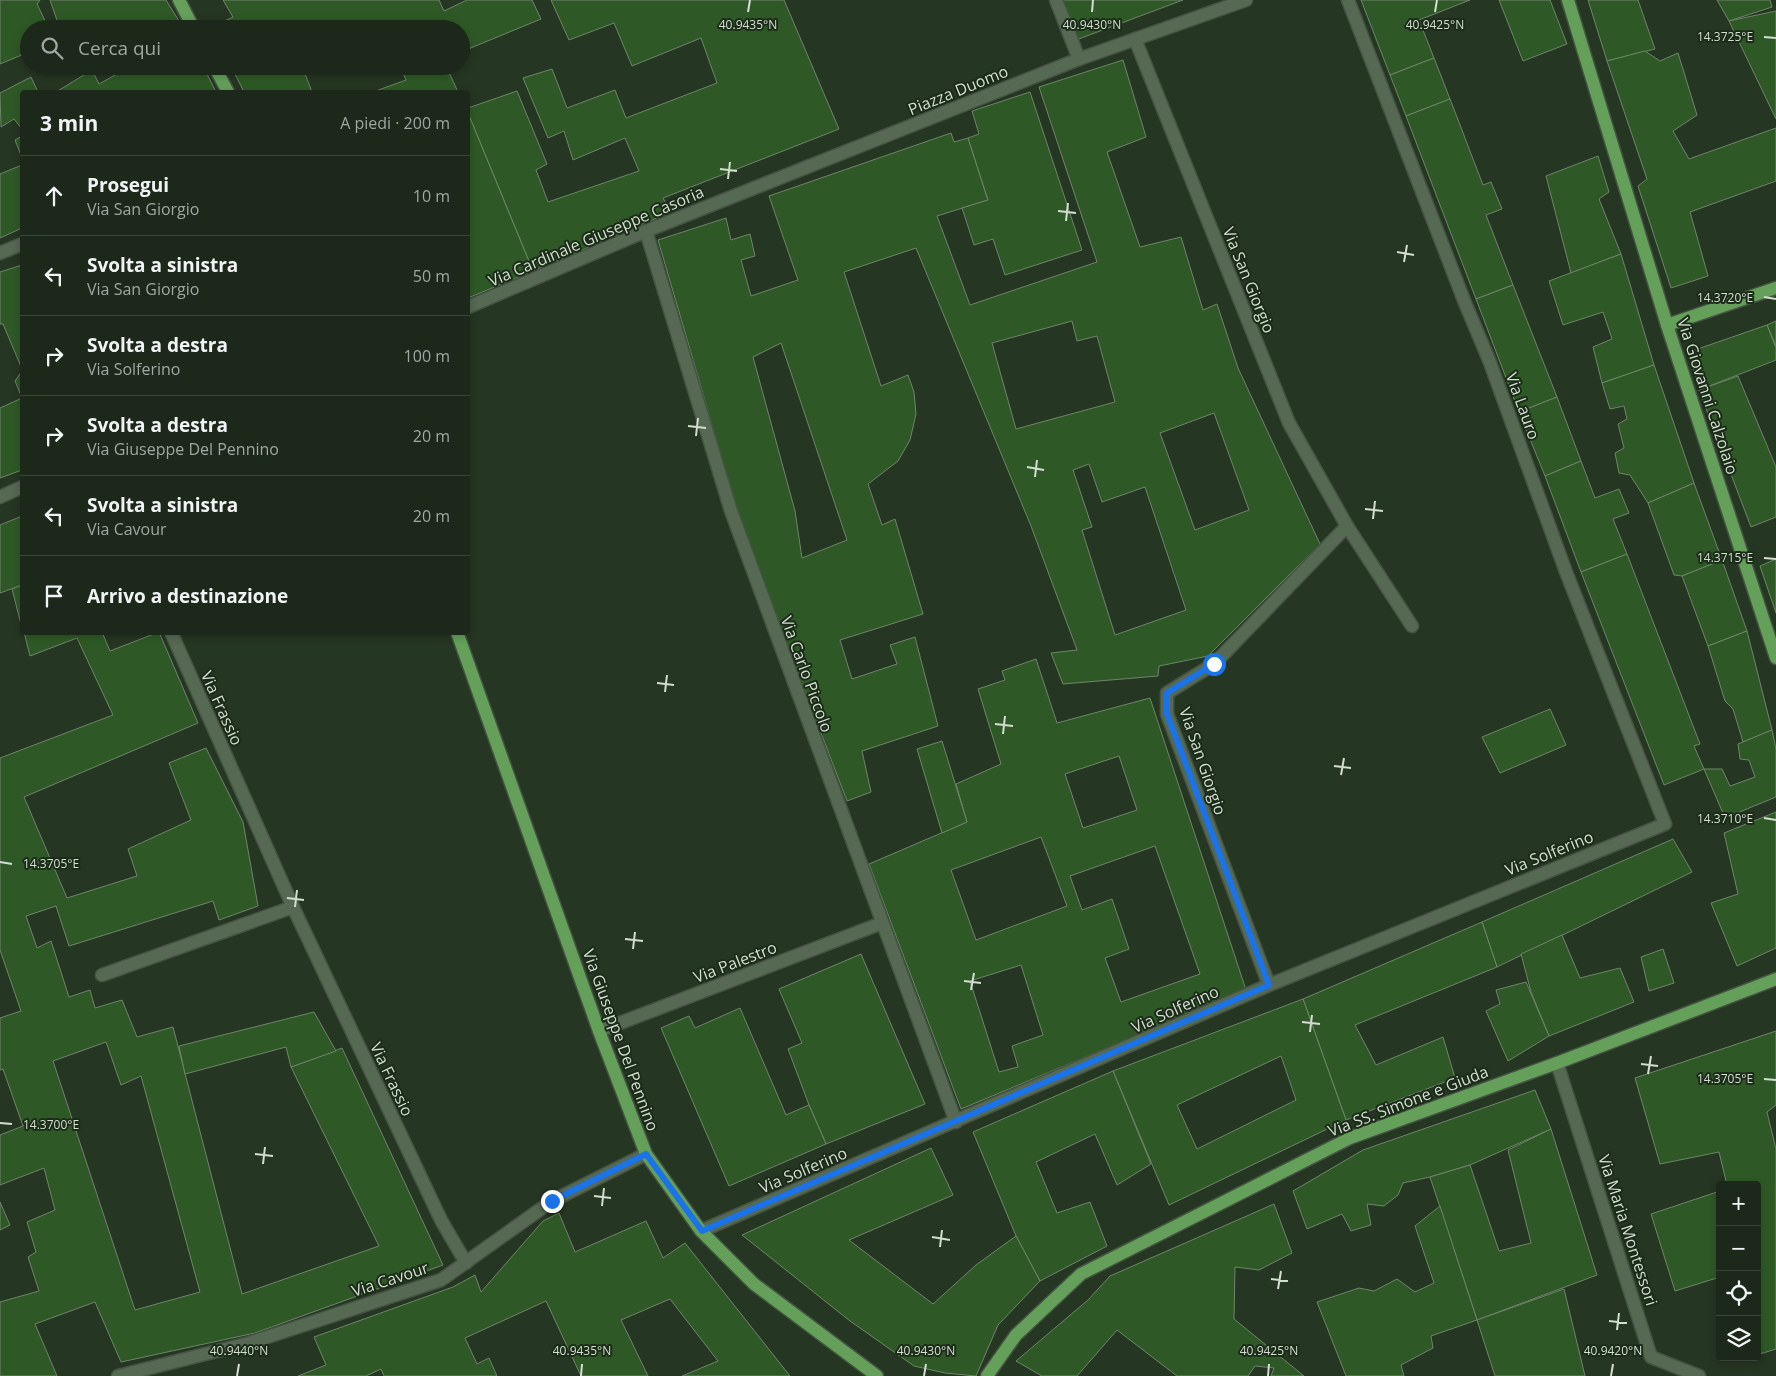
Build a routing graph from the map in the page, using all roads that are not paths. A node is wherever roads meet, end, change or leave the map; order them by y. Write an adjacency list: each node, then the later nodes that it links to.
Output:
1 (179, 0): 6 (main road)
2 (1056, 0): 8 (street)
3 (1246, 0): 7 (street, Piazza Duomo)
4 (1348, 0): 25 (street, Via Lauro)
5 (1568, 0): 17 (main road, Via Giovanni Calzolaio)
6 (189, 20)
7 (1135, 39): 8 (street, Piazza Duomo); 20 (street, Via San Giorgio)
8 (1079, 59): 11 (street, Piazza Duomo)
9 (219, 75): 10 (main road)
10 (227, 90)
11 (849, 151): 12 (street, Via Cardinale Giuseppe Casoria)
12 (646, 230): 16 (street, Via Cardinale Giuseppe Casoria); 27 (street, Via Carlo Piccolo)
13 (20, 247): 14 (street)
14 (0, 253)
15 (1776, 288): 17 (main road)
16 (470, 306)
17 (1667, 325): 24 (main road, Via Giovanni Calzolaio)
18 (20, 488): 19 (street)
19 (0, 497)
20 (1347, 526): 21 (street, Via San Giorgio); 30 (street, Via San Giorgio)
21 (1412, 626)
22 (172, 635): 26 (street, Via Frassio)
23 (458, 635): 31 (main road, Via Giuseppe Del Pennino)
24 (1776, 658)
25 (1665, 824): 30 (street, Via Solferino)
26 (292, 907): 28 (street); 36 (street, Via Frassio)
27 (882, 923): 31 (street, Via Palestro); 33 (street, Via Carlo Piccolo)
28 (102, 975)
29 (1776, 979): 32 (main road, Via SS. Simone e Giuda)
30 (1269, 985): 33 (street, Via Solferino)
31 (599, 1031): 34 (main road, Via Giuseppe Del Pennino)
32 (1557, 1063): 39 (main road, Via SS. Simone e Giuda); 40 (street, Via Maria Montessori)
33 (956, 1122): 35 (street, Via Solferino)
34 (646, 1154): 35 (main road, Via Giuseppe Del Pennino); 36 (street, Via Cavour)
35 (702, 1231): 38 (main road, Via Giuseppe Del Pennino)
36 (466, 1263): 37 (street, Via Cavour)
37 (118, 1376)
38 (877, 1376)
39 (987, 1376)
40 (1699, 1376)

